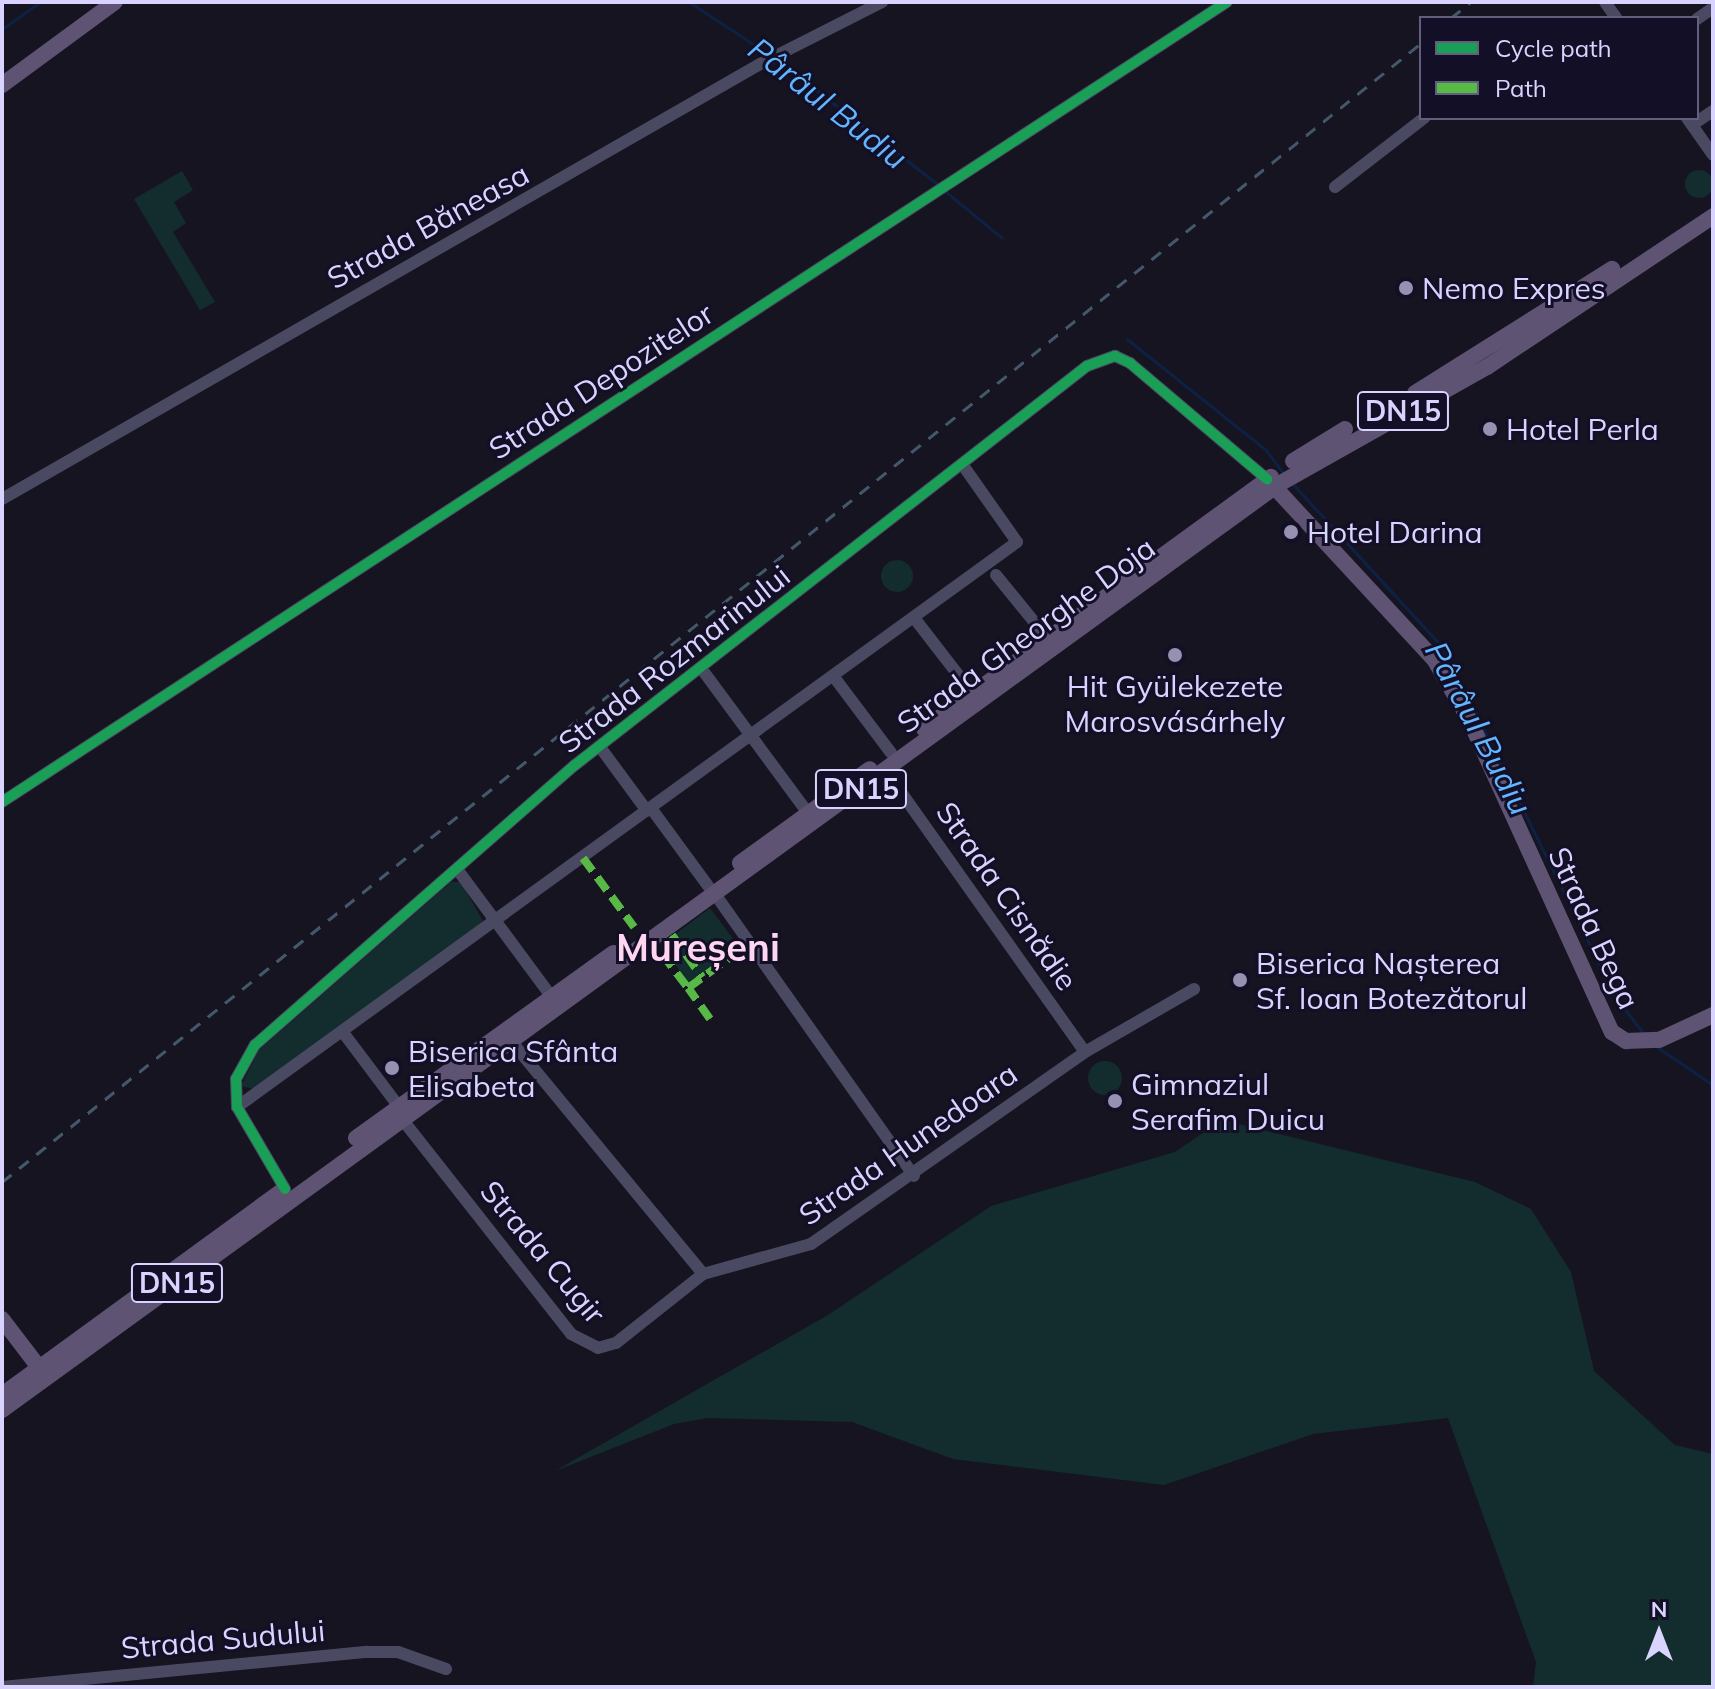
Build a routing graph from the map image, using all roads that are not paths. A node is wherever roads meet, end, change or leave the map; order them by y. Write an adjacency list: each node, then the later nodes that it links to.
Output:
1 (115, 2): 4 (main road)
2 (882, 2): 13 (street, Strada Băneasa)
3 (1227, 2): 24 (street, Strada Depozitelor)
4 (2, 85)
5 (1421, 120): 8 (street)
6 (1689, 122): 7 (street)
7 (1713, 155)
8 (1335, 187)
9 (1713, 203): 12 (main road, Strada Gheorghe Doja / DN15)
10 (1713, 216): 12 (main road, Strada Gheorghe Doja / DN15)
11 (964, 467): 12 (street, Strada Rozmarinului); 15 (street); 17 (street, Strada Rozmarinului)
12 (1279, 478): 16 (main road, Strada Gheorghe Doja / DN15); 32 (main road, Strada Bega)
13 (2, 499)
14 (996, 575): 16 (street)
15 (915, 619): 18 (street); 19 (street)
16 (1052, 644): 19 (main road, Strada Gheorghe Doja / DN15); 23 (main road, Strada Gheorghe Doja / DN15)
17 (701, 668): 20 (street); 21 (street, Strada Rozmarinului)
18 (834, 677): 20 (street); 22 (street)
19 (973, 694): 22 (main road, Strada Gheorghe Doja / DN15)
20 (751, 736): 25 (street); 26 (street)
21 (600, 747): 25 (street); 27 (street, Strada Rozmarinului)
22 (891, 753): 26 (main road, Strada Gheorghe Doja / DN15)
23 (886, 771): 28 (main road, Strada Gheorghe Doja / DN15); 35 (street, Strada Cisnădie)
24 (2, 802)
25 (649, 810): 28 (street); 29 (street)
26 (808, 813): 28 (main road, Strada Gheorghe Doja / DN15)
27 (457, 869): 29 (street); 36 (street, Strada Rozmarinului)
28 (711, 890): 31 (main road, Strada Gheorghe Doja / DN15); 34 (main road, Strada Gheorghe Doja / DN15); 38 (street)
29 (497, 922): 31 (street); 33 (street)
30 (1194, 989): 35 (street, Strada Hunedoara)
31 (551, 996): 34 (main road, Strada Gheorghe Doja / DN15)
32 (1713, 1015)
33 (342, 1031): 36 (street); 37 (street)
34 (506, 1036): 37 (main road, Strada Gheorghe Doja / DN15); 40 (street)
35 (1085, 1052): 38 (street, Strada Hunedoara)
36 (237, 1107): 39 (street)
37 (401, 1113): 39 (main road, Strada Gheorghe Doja / DN15); 40 (street, Strada Cugir); 42 (main road, Strada Gheorghe Doja / DN15)
38 (914, 1176): 40 (street, Strada Hunedoara)
39 (285, 1189): 42 (main road, Strada Gheorghe Doja / DN15)
40 (703, 1274)
41 (2, 1319): 42 (main road)
42 (44, 1373): 43 (main road, Strada Gheorghe Doja / DN15); 44 (main road, Strada Gheorghe Doja / DN15)
43 (2, 1395)
44 (2, 1410)
45 (446, 1669): 46 (street, Strada Sudului)
46 (2, 1687)

